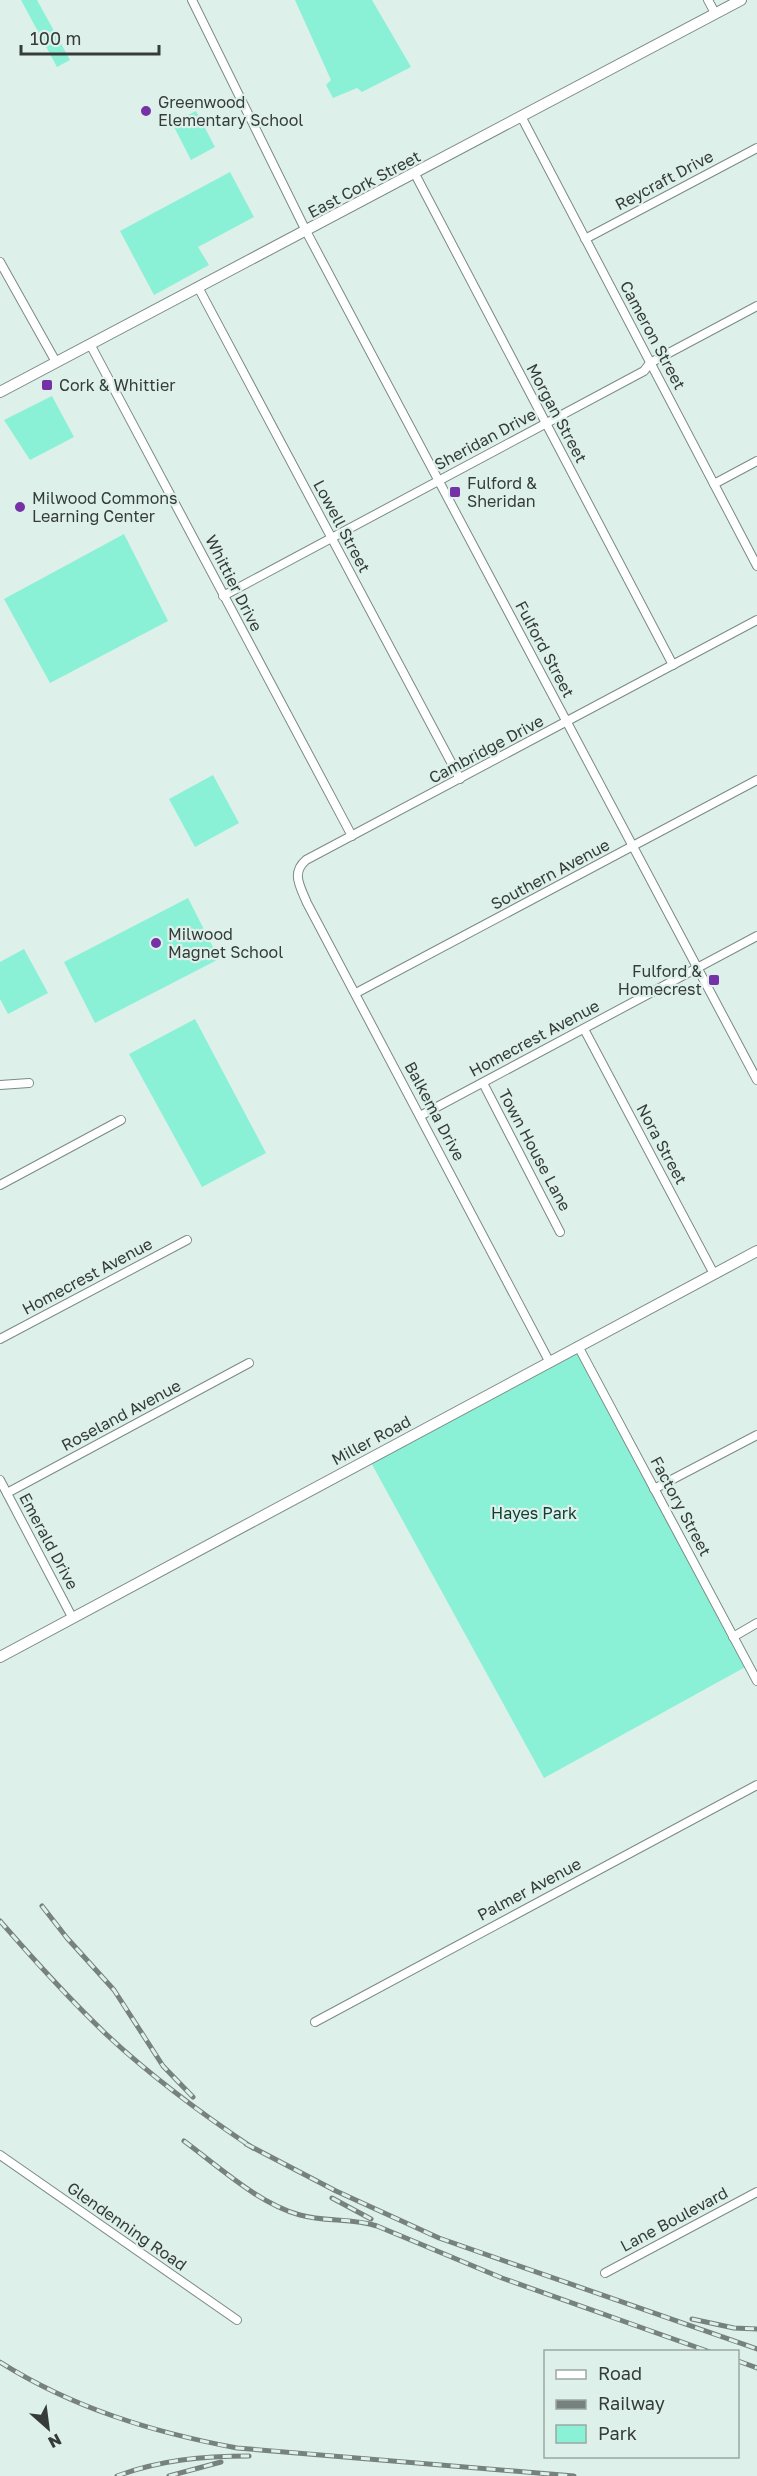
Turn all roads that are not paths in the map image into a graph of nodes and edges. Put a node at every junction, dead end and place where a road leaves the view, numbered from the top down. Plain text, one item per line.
1 (192, 0) edge
2 (708, 0) edge
3 (741, 0) edge
4 (715, 13) junction
5 (522, 118) junction
6 (757, 148) edge
7 (414, 174) junction
8 (306, 231) junction
9 (585, 239) junction
10 (0, 262) edge
11 (198, 287) junction
12 (757, 306) edge
13 (90, 344) junction
14 (56, 362) junction
15 (650, 363) junction
16 (0, 392) edge
17 (546, 424) junction
18 (757, 461) edge
19 (439, 481) junction
20 (714, 484) junction
21 (331, 538) junction
22 (757, 566) edge
23 (223, 596) junction
24 (757, 620) edge
25 (673, 665) junction
26 (567, 723) junction
27 (460, 779) junction
28 (757, 780) edge
29 (352, 836) junction
30 (633, 847) junction
31 (296, 873) joint
32 (757, 936) edge
33 (697, 968) junction
34 (356, 993) junction
35 (584, 1029) junction
36 (757, 1080) edge
37 (29, 1083) dead end
38 (483, 1083) junction
39 (0, 1085) edge
40 (420, 1116) junction
41 (121, 1120) dead end
42 (0, 1185) edge
43 (561, 1232) dead end
44 (187, 1240) dead end
45 (757, 1251) edge
46 (714, 1274) junction
47 (0, 1339) edge
48 (578, 1346) junction
49 (549, 1361) junction
50 (249, 1363) dead end
51 (757, 1435) edge
52 (0, 1480) edge
53 (654, 1489) junction
54 (7, 1493) junction
55 (72, 1617) junction
56 (757, 1623) edge
57 (733, 1636) junction
58 (0, 1657) edge
59 (757, 1681) edge
60 (757, 1785) edge
61 (315, 2022) dead end
62 (0, 2155) edge
63 (757, 2192) edge
64 (605, 2273) dead end
65 (237, 2320) dead end

1 - 8 street, Fulford Street
2 - 4 street
3 - 4 street, East Cork Street
4 - 5 street, East Cork Street
5 - 7 street, East Cork Street
5 - 9 street, Cameron Street
6 - 9 street, Reycraft Drive
7 - 8 street, East Cork Street
7 - 17 street, Morgan Street
8 - 11 street, East Cork Street
8 - 19 street, Fulford Street
9 - 15 street, Cameron Street
10 - 14 street
11 - 13 street, East Cork Street
11 - 21 street, Lowell Street
12 - 15 street, Sheridan Drive
13 - 14 street, East Cork Street
13 - 23 street, Whittier Drive
14 - 16 street, East Cork Street
15 - 17 street, Sheridan Drive
15 - 20 street, Cameron Street
17 - 19 street, Sheridan Drive
17 - 25 street, Morgan Street
18 - 20 street
19 - 21 street, Sheridan Drive
19 - 26 street, Fulford Street
20 - 22 street, Cameron Street
21 - 23 street, Sheridan Drive
21 - 27 street, Lowell Street
23 - 29 street, Whittier Drive
24 - 25 street, Cambridge Drive
25 - 26 street, Cambridge Drive
26 - 27 street, Cambridge Drive
26 - 30 street, Fulford Street
27 - 29 street, Cambridge Drive
28 - 30 street, Southern Avenue
29 - 31 street, Cambridge Drive
30 - 33 street, Fulford Street
30 - 34 street, Southern Avenue
31 - 34 street, Balkema Drive
32 - 33 street, Homecrest Avenue
33 - 35 street, Homecrest Avenue
33 - 36 street, Fulford Street
34 - 40 street, Balkema Drive
35 - 38 street, Homecrest Avenue
35 - 46 street, Nora Street
37 - 39 street
38 - 40 street, Homecrest Avenue
38 - 43 street, Town House Lane
40 - 49 street, Balkema Drive
41 - 42 street
44 - 47 street, Homecrest Avenue
45 - 46 street, Miller Road
46 - 48 street, Miller Road
48 - 49 street, Miller Road
48 - 53 street, Factory Street
49 - 55 street, Miller Road
50 - 54 street, Roseland Avenue
51 - 53 street
52 - 54 street, Emerald Drive
53 - 57 street, Factory Street
54 - 55 street, Emerald Drive
55 - 58 street, Miller Road
56 - 57 street
57 - 59 street, Factory Street
60 - 61 street, Palmer Avenue
62 - 65 street, Glendenning Road
63 - 64 street, Lane Boulevard

